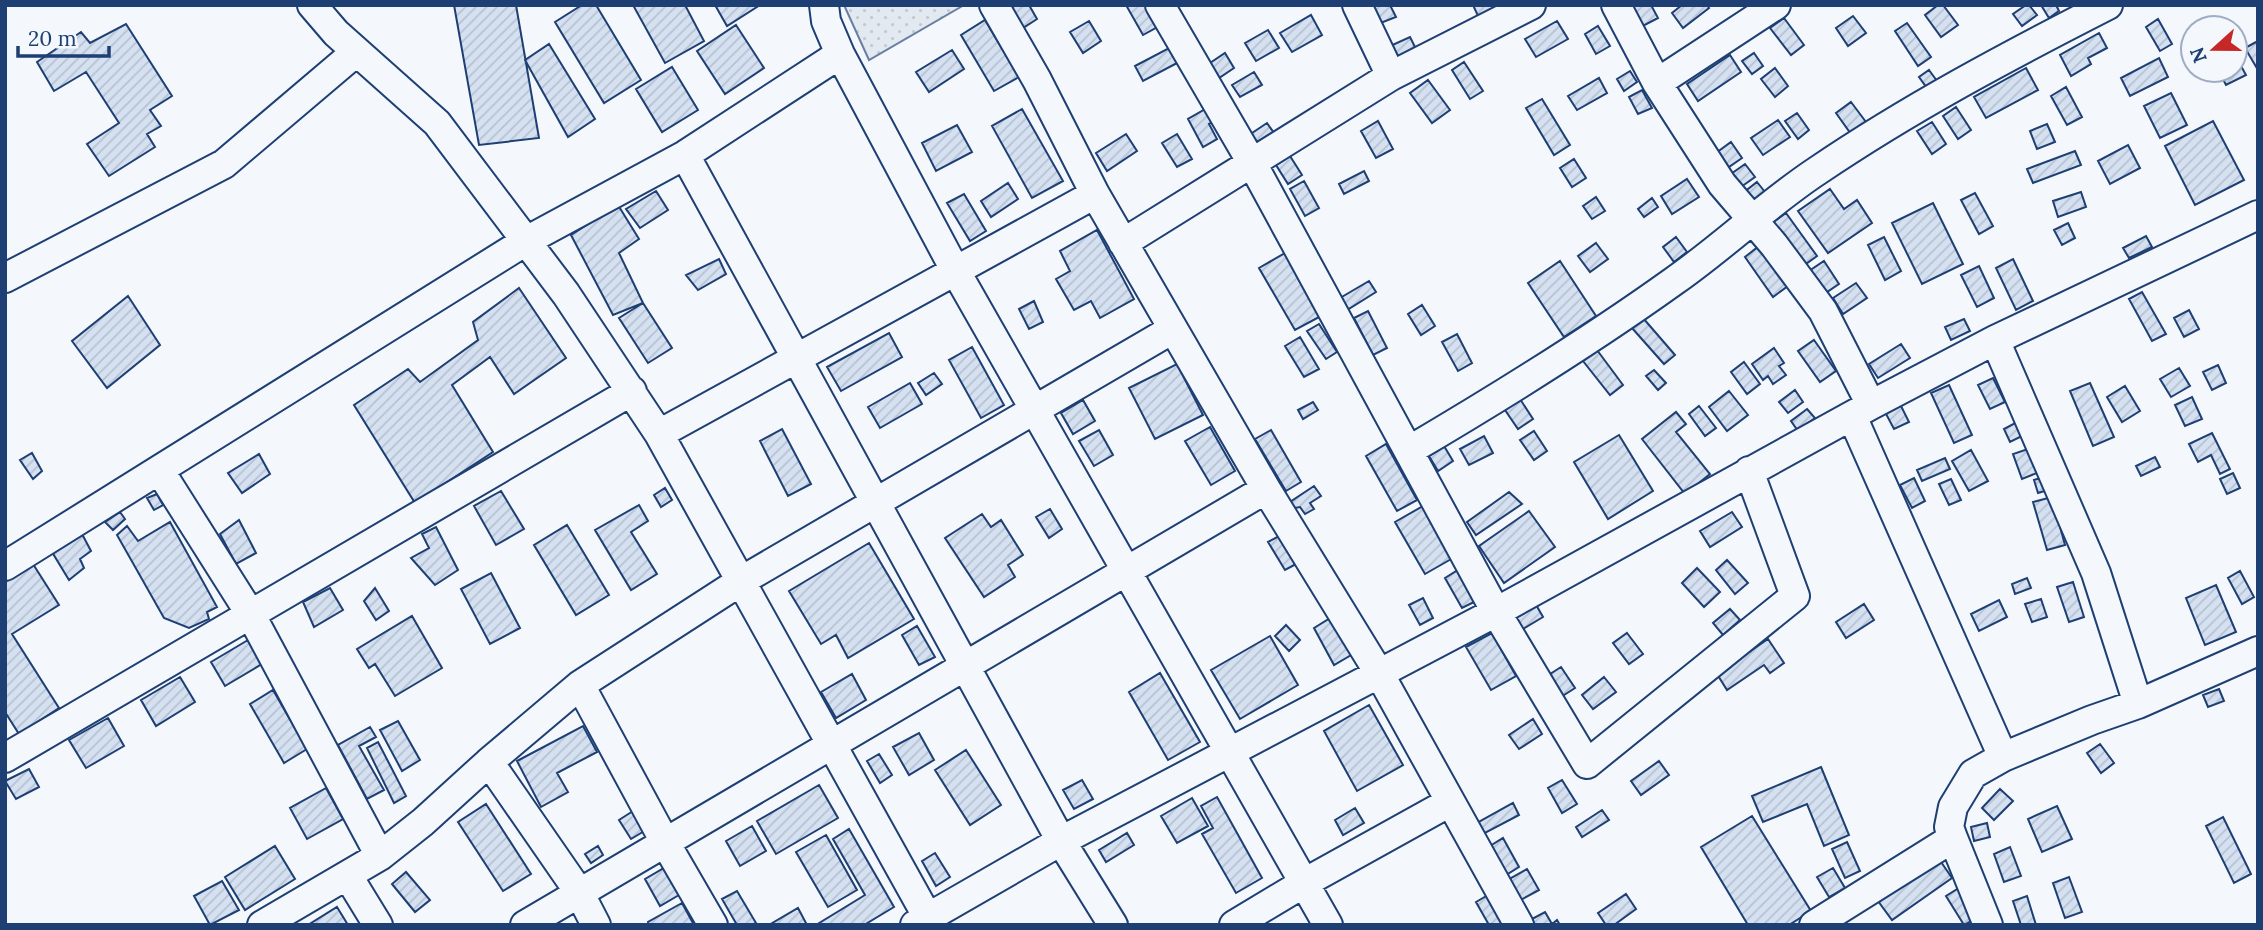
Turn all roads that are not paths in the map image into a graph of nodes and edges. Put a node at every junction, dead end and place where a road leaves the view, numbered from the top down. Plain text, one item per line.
1 (312, 5) edge
2 (824, 5) edge
3 (994, 5) edge
4 (1160, 5) edge
5 (1357, 5) edge
6 (1531, 5) edge
7 (1616, 5) edge
8 (1776, 5) edge
9 (2108, 5) edge
10 (356, 52) junction
11 (840, 54) junction
12 (1391, 76) junction
13 (1657, 83) junction
14 (685, 155) junction
15 (1252, 163) junction
16 (1095, 194) junction
17 (2258, 215) edge
18 (1751, 220) junction
19 (526, 241) junction
20 (1123, 243) junction
21 (955, 271) junction
22 (5, 278) edge
23 (1173, 329) junction
24 (1995, 340) junction
25 (797, 358) junction
26 (632, 391) junction
27 (1861, 410) junction
28 (1035, 411) junction
29 (659, 434) junction
30 (1410, 450) junction
31 (160, 471) junction
32 (1749, 471) junction
33 (1266, 489) junction
34 (876, 503) junction
35 (5, 566) edge
36 (1127, 572) junction
37 (741, 581) junction
38 (1496, 612) junction
39 (251, 615) junction
40 (2258, 651) edge
41 (966, 666) junction
42 (1379, 673) junction
43 (580, 685) junction
44 (2138, 704) junction
45 (833, 745) junction
46 (1229, 751) junction
47 (2003, 757) junction
48 (5, 758) edge
49 (489, 762) junction
50 (1450, 802) junction
51 (1953, 838) junction
52 (1061, 841) junction
53 (666, 844) junction
54 (380, 856) junction
55 (348, 876) junction
56 (1304, 883) junction
57 (579, 892) junction
58 (921, 921) edge
59 (262, 925) edge
60 (378, 925) edge
61 (525, 925) edge
62 (597, 925) edge
63 (713, 925) edge
64 (1113, 925) edge
65 (1234, 925) edge
66 (1328, 925) edge
67 (1519, 925) edge
68 (1814, 925) edge
69 (1988, 925) edge

1 - 10 street
2 - 11 street
3 - 16 street
4 - 15 street
5 - 12 street
6 - 12 street
7 - 13 street
8 - 13 street
9 - 18 street
10 - 19 street
10 - 22 street
11 - 14 street
11 - 21 street
12 - 15 street
13 - 18 street
14 - 19 street
14 - 25 street
15 - 20 street
15 - 30 street
16 - 20 street
16 - 21 street
17 - 24 street
18 - 27 street
18 - 30 street
19 - 26 street
19 - 31 street
20 - 23 street
21 - 25 street
21 - 28 street
23 - 28 street
23 - 33 street
24 - 27 street
24 - 44 street
25 - 29 street
25 - 34 street
26 - 29 street
26 - 39 street
27 - 32 street
27 - 47 street
28 - 34 street
28 - 36 street
29 - 37 street
30 - 38 street
31 - 35 street
31 - 39 street
32 - 38 street
32 - 38 street
33 - 36 street
33 - 42 street
34 - 37 street
34 - 41 street
36 - 41 street
36 - 46 street
37 - 43 street
37 - 45 street
38 - 42 street
39 - 48 street
39 - 54 street
40 - 44 street
41 - 45 street
41 - 52 street
42 - 46 street
42 - 50 street
43 - 49 street
43 - 53 street
44 - 47 street
45 - 53 street
45 - 58 street
46 - 52 street
46 - 56 street
47 - 51 street
49 - 54 street
49 - 57 street
50 - 56 street
50 - 67 street
51 - 68 street
51 - 69 street
52 - 58 street
52 - 64 street
53 - 57 street
53 - 63 street
54 - 55 street
55 - 59 street
55 - 60 street
56 - 65 street
56 - 66 street
57 - 61 street
57 - 62 street

